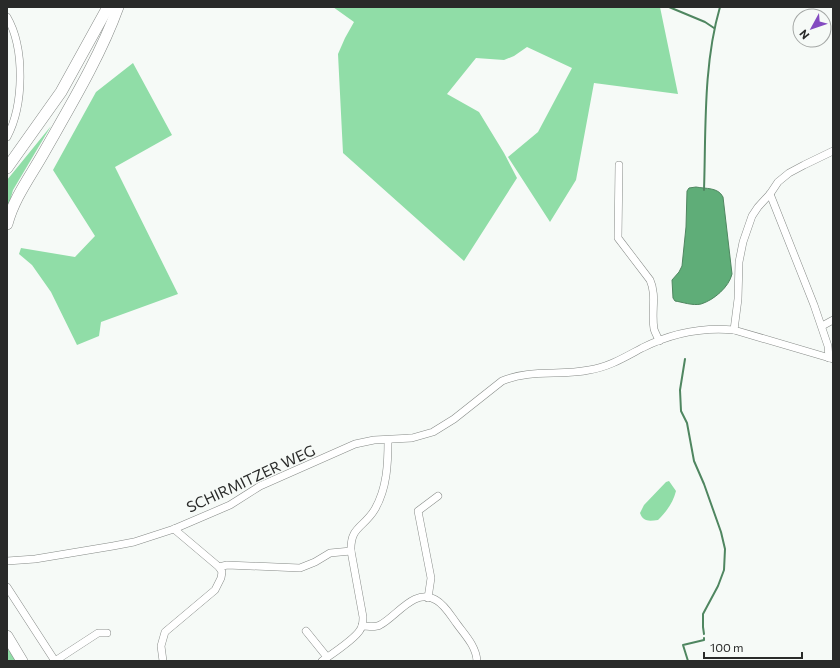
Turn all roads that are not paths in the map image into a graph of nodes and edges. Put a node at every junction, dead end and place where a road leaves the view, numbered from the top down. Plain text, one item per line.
1 (108, 7) edge
2 (118, 7) edge
3 (7, 17) edge
4 (7, 137) edge
5 (833, 151) edge
6 (619, 165) dead end
7 (7, 168) edge
8 (770, 194) junction
9 (7, 224) edge
10 (833, 320) edge
11 (822, 326) junction
12 (734, 330) junction
13 (660, 340) junction
14 (831, 358) edge
15 (388, 440) junction
16 (438, 496) dead end
17 (174, 529) junction
18 (351, 550) junction
19 (7, 561) edge
20 (219, 567) junction
21 (7, 587) edge
22 (428, 598) junction
23 (362, 626) junction
24 (306, 631) dead end
25 (107, 634) dead end
26 (7, 636) edge
27 (325, 659) edge
28 (22, 661) edge
29 (163, 661) edge
30 (477, 661) edge

1 - 7 main road
2 - 9 main road
3 - 4 street
5 - 8 street
6 - 13 street
8 - 11 street
8 - 12 street
10 - 11 street
11 - 14 street
12 - 13 street
12 - 14 street
13 - 15 street, SCHIRMITZER WEG
15 - 17 street, SCHIRMITZER WEG
15 - 18 street
16 - 22 street
17 - 19 street, SCHIRMITZER WEG
17 - 20 street
18 - 20 street
18 - 23 street
20 - 29 street
21 - 25 street
22 - 23 street
22 - 30 street
23 - 27 street
24 - 27 street
26 - 28 main road

